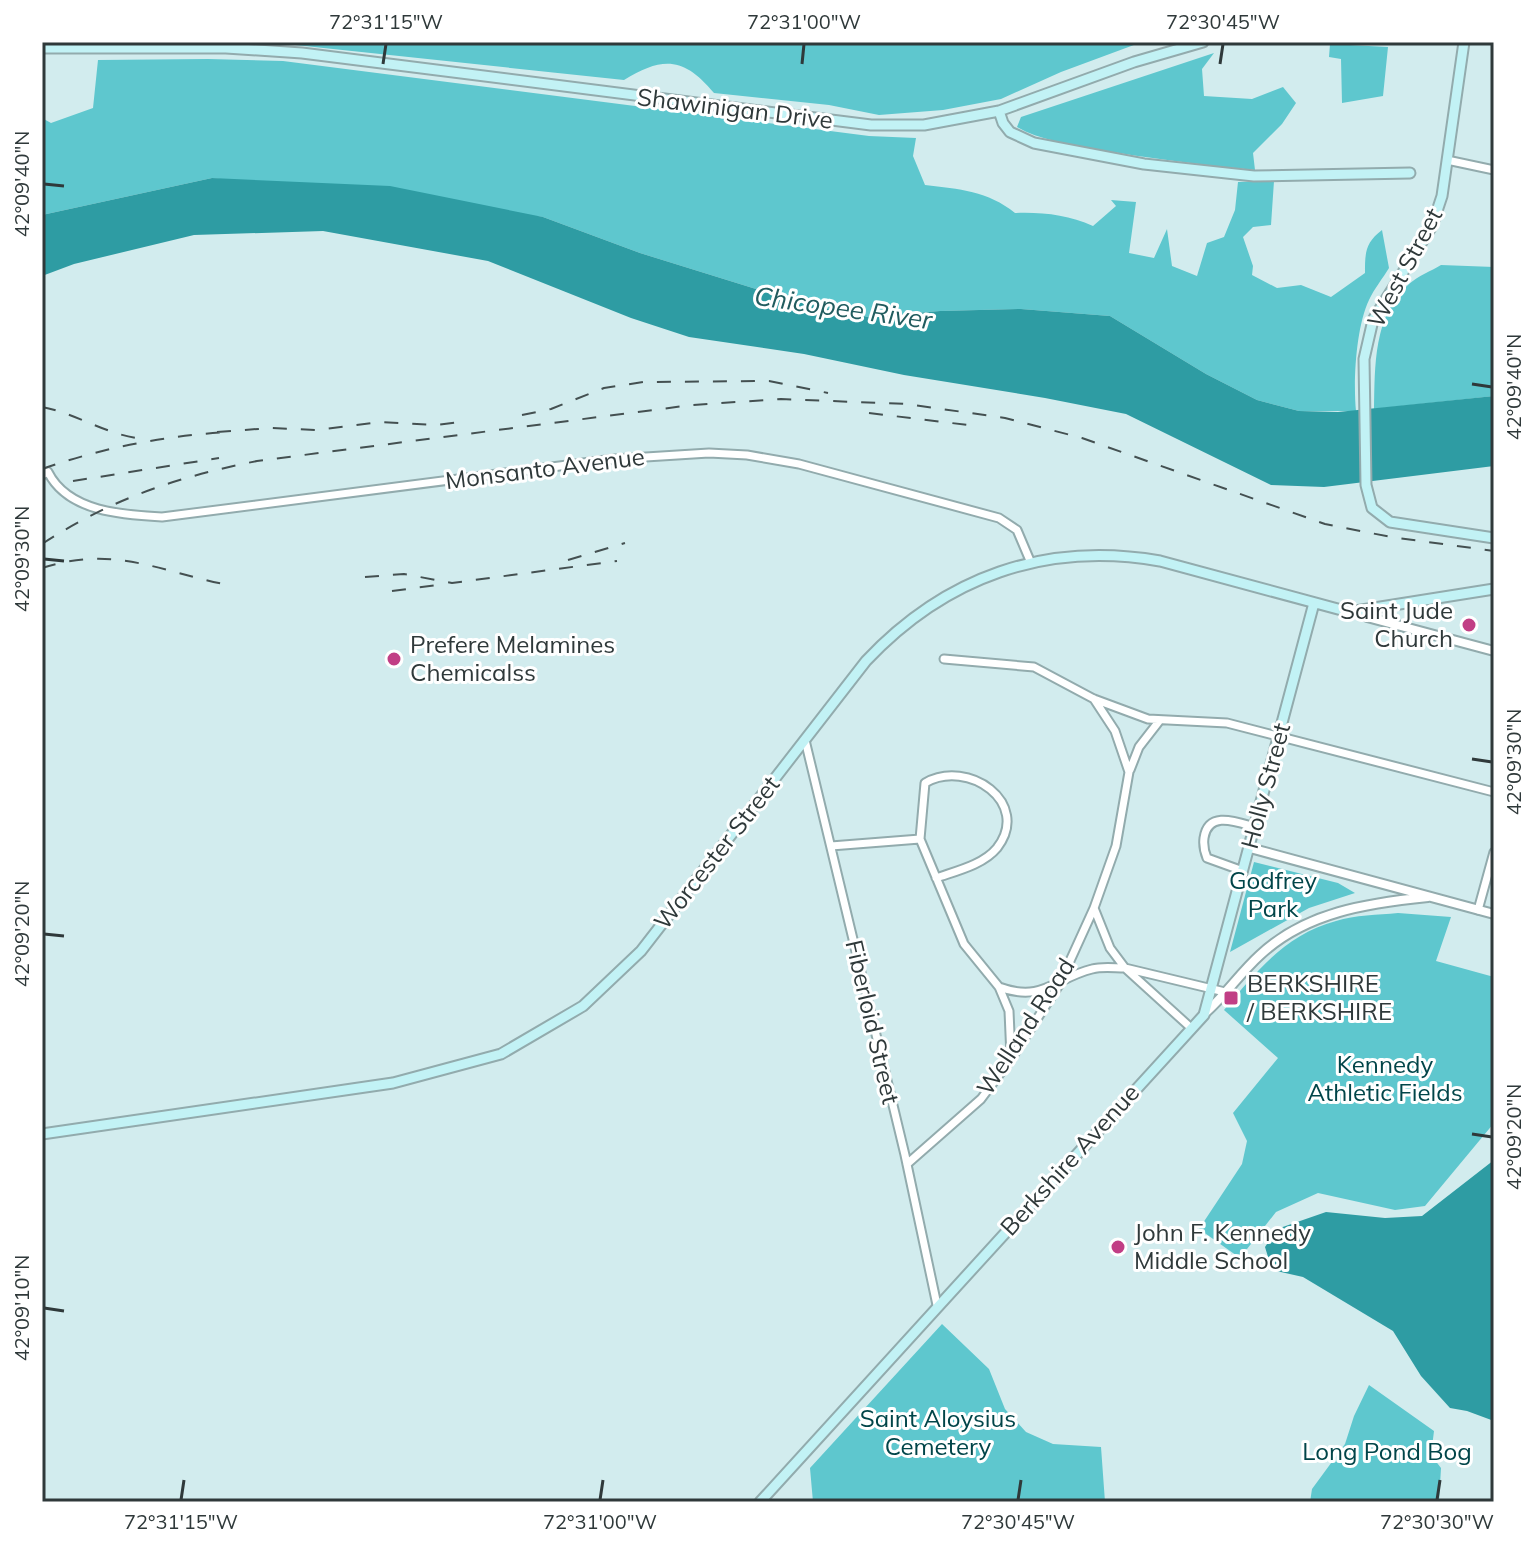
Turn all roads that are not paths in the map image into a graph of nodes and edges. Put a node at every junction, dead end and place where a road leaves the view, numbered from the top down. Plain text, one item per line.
1 (1203, 42) edge
2 (1464, 42) edge
3 (42, 48) edge
4 (999, 111) junction
5 (1447, 160) junction
6 (1494, 170) edge
7 (1410, 173) dead end
8 (42, 475) edge
9 (1494, 538) edge
10 (1031, 563) junction
11 (1494, 589) edge
12 (1314, 603) junction
13 (1367, 617) dead end
14 (1494, 651) edge
15 (944, 659) dead end
16 (1094, 699) junction
17 (1160, 720) junction
18 (1279, 736) junction
19 (805, 740) junction
20 (1129, 772) junction
21 (1494, 792) edge
22 (1255, 827) junction
23 (920, 839) junction
24 (831, 846) junction
25 (1250, 848) junction
26 (1494, 852) edge
27 (1243, 871) junction
28 (936, 878) junction
29 (1428, 897) junction
30 (1094, 908) junction
31 (1478, 910) junction
32 (1494, 914) edge
33 (1125, 968) junction
34 (1059, 985) junction
35 (999, 987) junction
36 (1210, 989) junction
37 (1225, 992) junction
38 (1204, 1015) junction
39 (1190, 1027) junction
40 (1011, 1059) junction
41 (42, 1134) edge
42 (907, 1164) junction
43 (937, 1305) junction
44 (760, 1502) edge

1 - 4 main road, Shawinigan Drive
2 - 5 main road, West Street
3 - 4 main road, Shawinigan Drive
4 - 7 main road
5 - 6 street
5 - 9 main road, West Street
8 - 10 street, Monsanto Avenue
10 - 12 main road, Worcester Street
10 - 19 main road, Worcester Street
11 - 12 main road, Worcester Street
12 - 18 main road, Holly Street
13 - 14 street
15 - 16 street
16 - 17 street
16 - 20 street, Welland Road
17 - 18 street
17 - 20 street, Welland Road
18 - 21 street
18 - 22 main road, Holly Street
19 - 24 street, Fiberloid Street
19 - 41 main road, Worcester Street
20 - 30 street, Welland Road
22 - 25 main road, Holly Street
22 - 27 street
23 - 24 street
23 - 28 street
23 - 28 street
24 - 42 street, Fiberloid Street
25 - 27 main road, Holly Street
25 - 29 street
26 - 31 street
27 - 36 main road, Holly Street
28 - 35 street
29 - 31 street
29 - 37 street, Berkshire Avenue
30 - 33 street
30 - 34 street, Welland Road
31 - 32 street
33 - 34 street
33 - 36 street
33 - 39 street
34 - 35 street
34 - 40 street, Welland Road
35 - 40 street
36 - 37 street
36 - 38 main road, Holly Street
37 - 38 street, Berkshire Avenue
38 - 39 main road, Berkshire Avenue
39 - 43 main road, Berkshire Avenue
40 - 42 street, Welland Road
42 - 43 street, Fiberloid Street
43 - 44 main road, Berkshire Avenue

